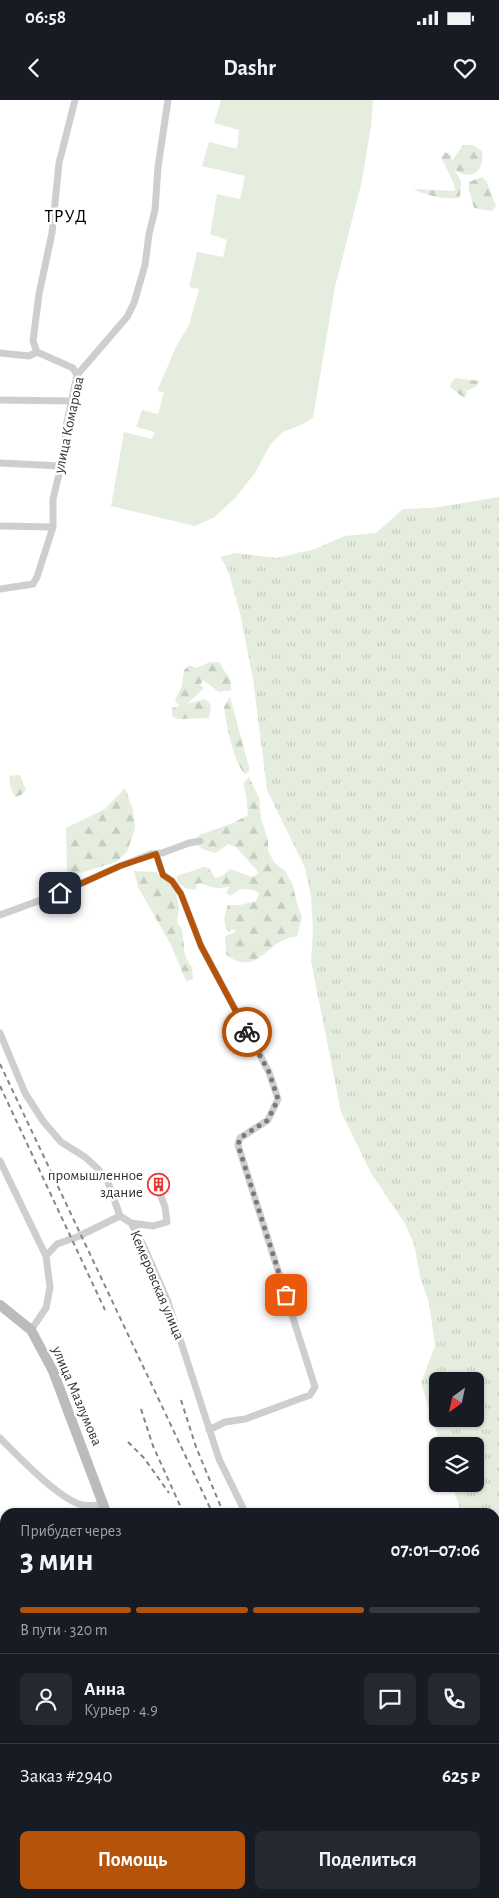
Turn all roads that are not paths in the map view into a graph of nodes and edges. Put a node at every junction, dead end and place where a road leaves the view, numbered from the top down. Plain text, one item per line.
1 (75, 100) edge
2 (168, 100) edge
3 (37, 352) junction
4 (0, 353) edge
5 (77, 375) junction
6 (0, 400) edge
7 (73, 402) junction
8 (0, 463) edge
9 (61, 466) junction
10 (0, 526) edge
11 (53, 526) junction
12 (0, 589) edge
13 (200, 841) dead end
14 (156, 854) junction
15 (0, 915) edge
16 (0, 1033) edge
17 (0, 1161) edge
18 (159, 1191) dead end
19 (120, 1216) junction
20 (131, 1223) junction
21 (46, 1256) junction
22 (0, 1305) edge
23 (30, 1330) junction
24 (209, 1430) junction
25 (0, 1438) edge
26 (104, 1508) edge
27 (243, 1508) edge

1 - 3 street
2 - 5 street, улица Комарова
3 - 4 street
3 - 5 street
5 - 7 street, улица Комарова
6 - 7 street
7 - 9 street, улица Комарова
8 - 9 street
9 - 11 street, улица Комарова
10 - 11 street
11 - 12 street, улица Комарова
13 - 14 street
14 - 15 street
14 - 24 street
16 - 19 street, Кемеровская улица
17 - 21 street
18 - 20 street
19 - 20 street, Кемеровская улица
19 - 21 street
20 - 24 street, Кемеровская улица
21 - 23 street
22 - 23 street, улица Мазлумова
23 - 26 street, улица Мазлумова
24 - 27 street, Кемеровская улица
25 - 26 street

